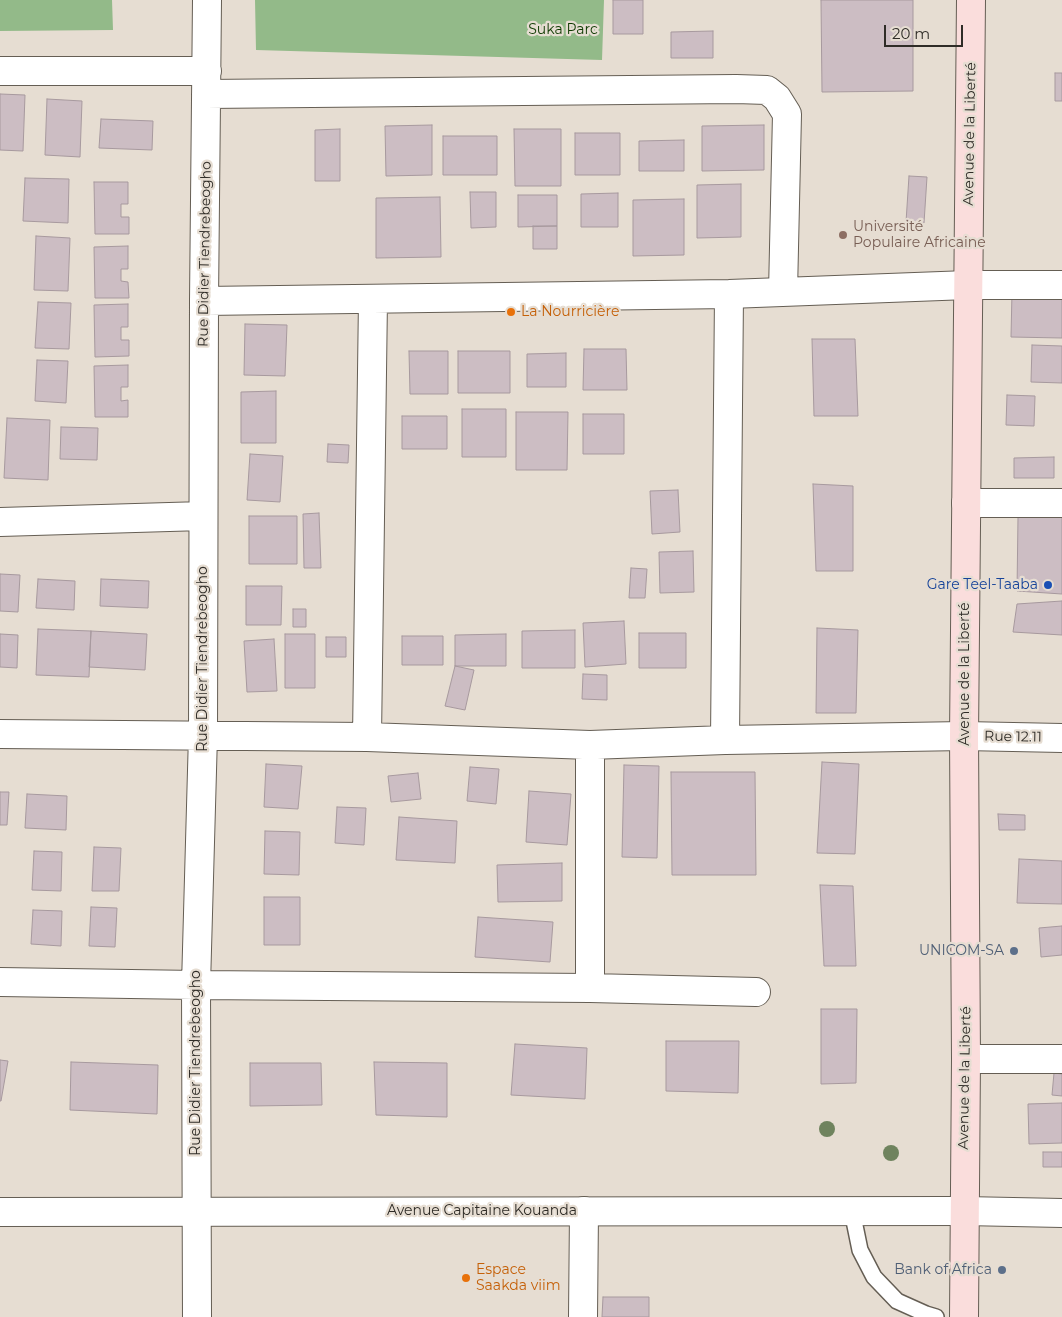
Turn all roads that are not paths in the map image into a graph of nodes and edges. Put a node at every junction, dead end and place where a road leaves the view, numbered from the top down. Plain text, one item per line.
1 (207, 0) edge
2 (971, 0) edge
3 (0, 71) edge
4 (206, 82) junction
5 (968, 285) junction
6 (1062, 285) edge
7 (783, 292) junction
8 (728, 294) junction
9 (372, 298) junction
10 (204, 301) junction
11 (966, 503) junction
12 (1062, 503) edge
13 (203, 516) junction
14 (0, 522) edge
15 (0, 734) edge
16 (203, 735) junction
17 (964, 736) junction
18 (366, 737) junction
19 (1062, 738) edge
20 (725, 740) junction
21 (590, 745) junction
22 (0, 982) edge
23 (196, 986) junction
24 (590, 988) junction
25 (756, 992) dead end
26 (966, 1059) junction
27 (1062, 1059) edge
28 (584, 1211) junction
29 (852, 1211) junction
30 (964, 1211) junction
31 (0, 1212) edge
32 (196, 1212) junction
33 (1062, 1213) edge
34 (197, 1317) edge
35 (583, 1317) edge
36 (936, 1317) edge
37 (964, 1317) edge

1 - 4 street, Rue Didier Tiendrebeogho
2 - 5 main road, Avenue de la Liberté
3 - 4 street
4 - 7 street
4 - 10 street, Rue Didier Tiendrebeogho
5 - 6 street
5 - 7 street
5 - 11 main road, Avenue de la Liberté
7 - 8 street
8 - 9 street
8 - 20 street
9 - 10 street
9 - 18 street
10 - 13 street, Rue Didier Tiendrebeogho
11 - 12 street
11 - 17 main road, Avenue de la Liberté
13 - 14 street
13 - 16 street, Rue Didier Tiendrebeogho
15 - 16 street, Rue 12.11
16 - 18 street, Rue 12.11
16 - 23 street, Rue Didier Tiendrebeogho
17 - 19 street, Rue 12.11
17 - 20 street, Rue 12.11
17 - 26 main road, Avenue de la Liberté
18 - 21 street, Rue 12.11
20 - 21 street, Rue 12.11
21 - 24 street
22 - 23 street
23 - 24 street
23 - 32 street, Rue Didier Tiendrebeogho
24 - 25 street
26 - 27 street
26 - 30 main road, Avenue de la Liberté
28 - 29 street, Avenue Capitaine Kouanda
28 - 32 street, Avenue Capitaine Kouanda
28 - 35 street
29 - 30 street, Avenue Capitaine Kouanda
29 - 36 lane
30 - 33 street, Avenue Capitaine Kouanda
30 - 37 main road, Avenue de la Liberté
31 - 32 street, Avenue Capitaine Kouanda
32 - 34 street, Rue Didier Tiendrebeogho

